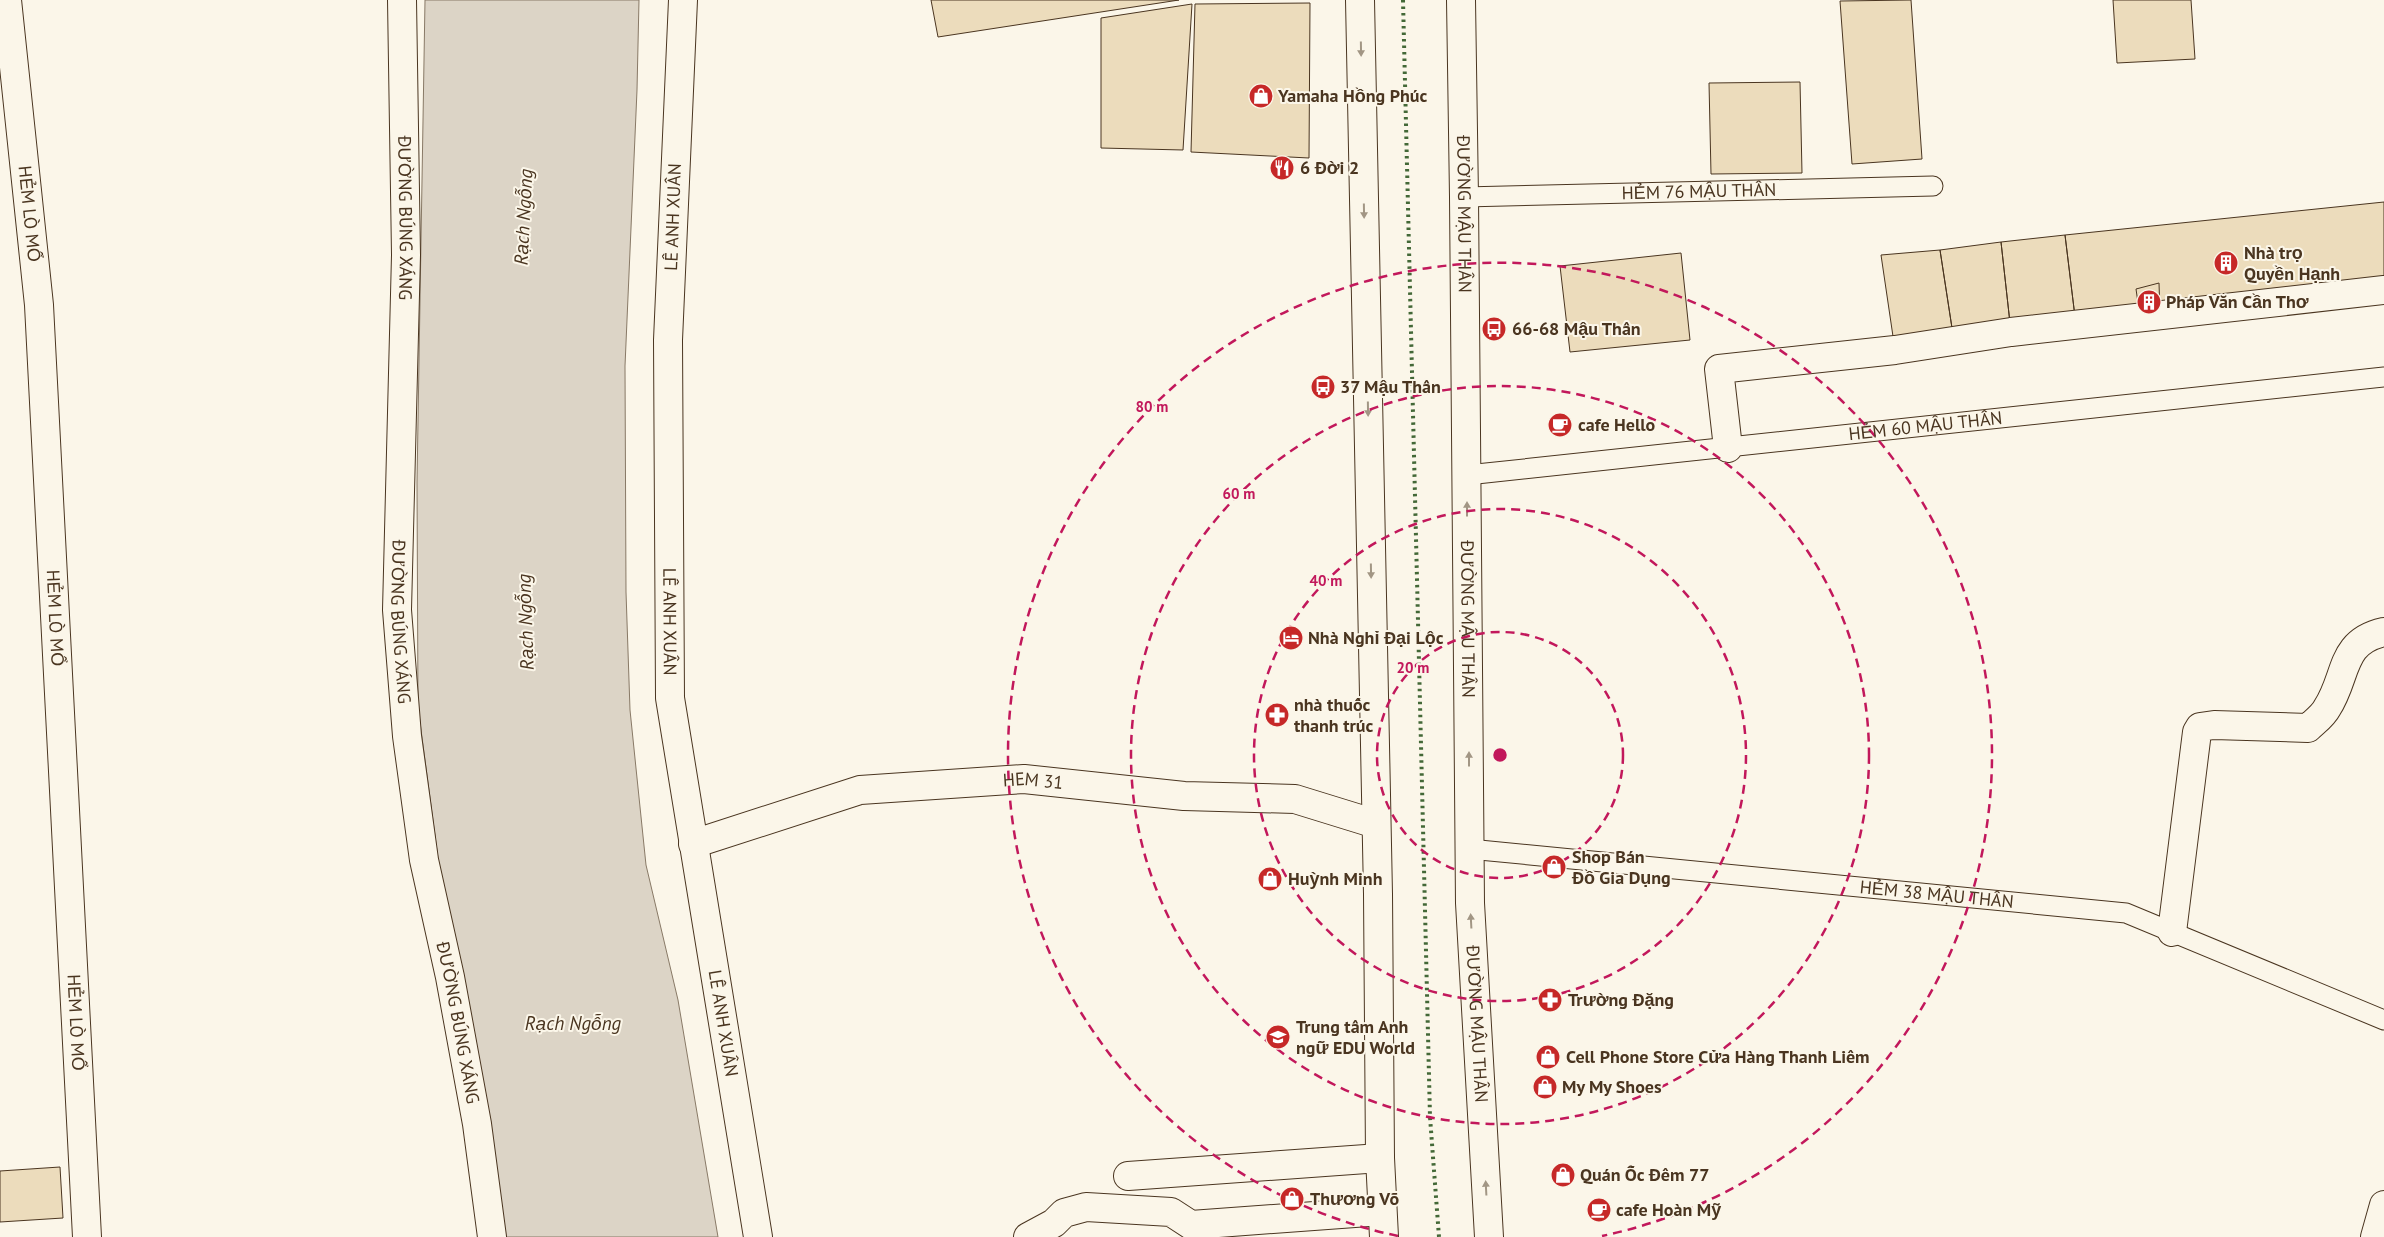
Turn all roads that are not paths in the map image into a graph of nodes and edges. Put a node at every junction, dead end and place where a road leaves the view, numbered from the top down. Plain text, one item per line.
1 (8, 0) edge
2 (402, 0) edge
3 (683, 0) edge
4 (1360, 0) edge
5 (1461, 0) edge
6 (1933, 186) dead end
7 (1464, 197) junction
8 (2384, 290) edge
9 (2384, 376) edge
10 (1728, 448) junction
11 (1467, 475) junction
12 (2384, 632) edge
13 (1376, 824) junction
14 (693, 844) junction
15 (1469, 850) junction
16 (2172, 932) junction
17 (2384, 1020) edge
18 (1380, 1158) junction
19 (1128, 1176) dead end
20 (2384, 1205) edge
21 (1383, 1224) edge
22 (87, 1237) edge
23 (492, 1237) edge
24 (758, 1237) edge
25 (1028, 1237) edge
26 (1489, 1237) edge
27 (2374, 1237) edge

1 - 22 street, HẺM LÒ MỔ
2 - 23 street, ĐƯỜNG BÚNG XÁNG
3 - 14 street, LÊ ANH XUÂN
4 -> 13 street
5 - 7 street, ĐƯỜNG MẬU THÂN
6 - 7 lane, HẺM 76 MẬU THÂN
7 - 11 street, ĐƯỜNG MẬU THÂN
8 - 10 street
9 - 10 lane, HẺM 60 MẬU THÂN
10 - 11 lane, HẺM 60 MẬU THÂN
15 -> 11 street, ĐƯỜNG MẬU THÂN
12 - 16 street
13 - 14 street, HEM 31
13 - 18 street
14 - 24 street, LÊ ANH XUÂN
15 - 16 lane, HẺM 38 MẬU THÂN
26 -> 15 street, ĐƯỜNG MẬU THÂN
16 - 17 lane, HẺM 38 MẬU THÂN
18 - 19 street
18 - 21 street
20 - 27 street
21 - 25 street

